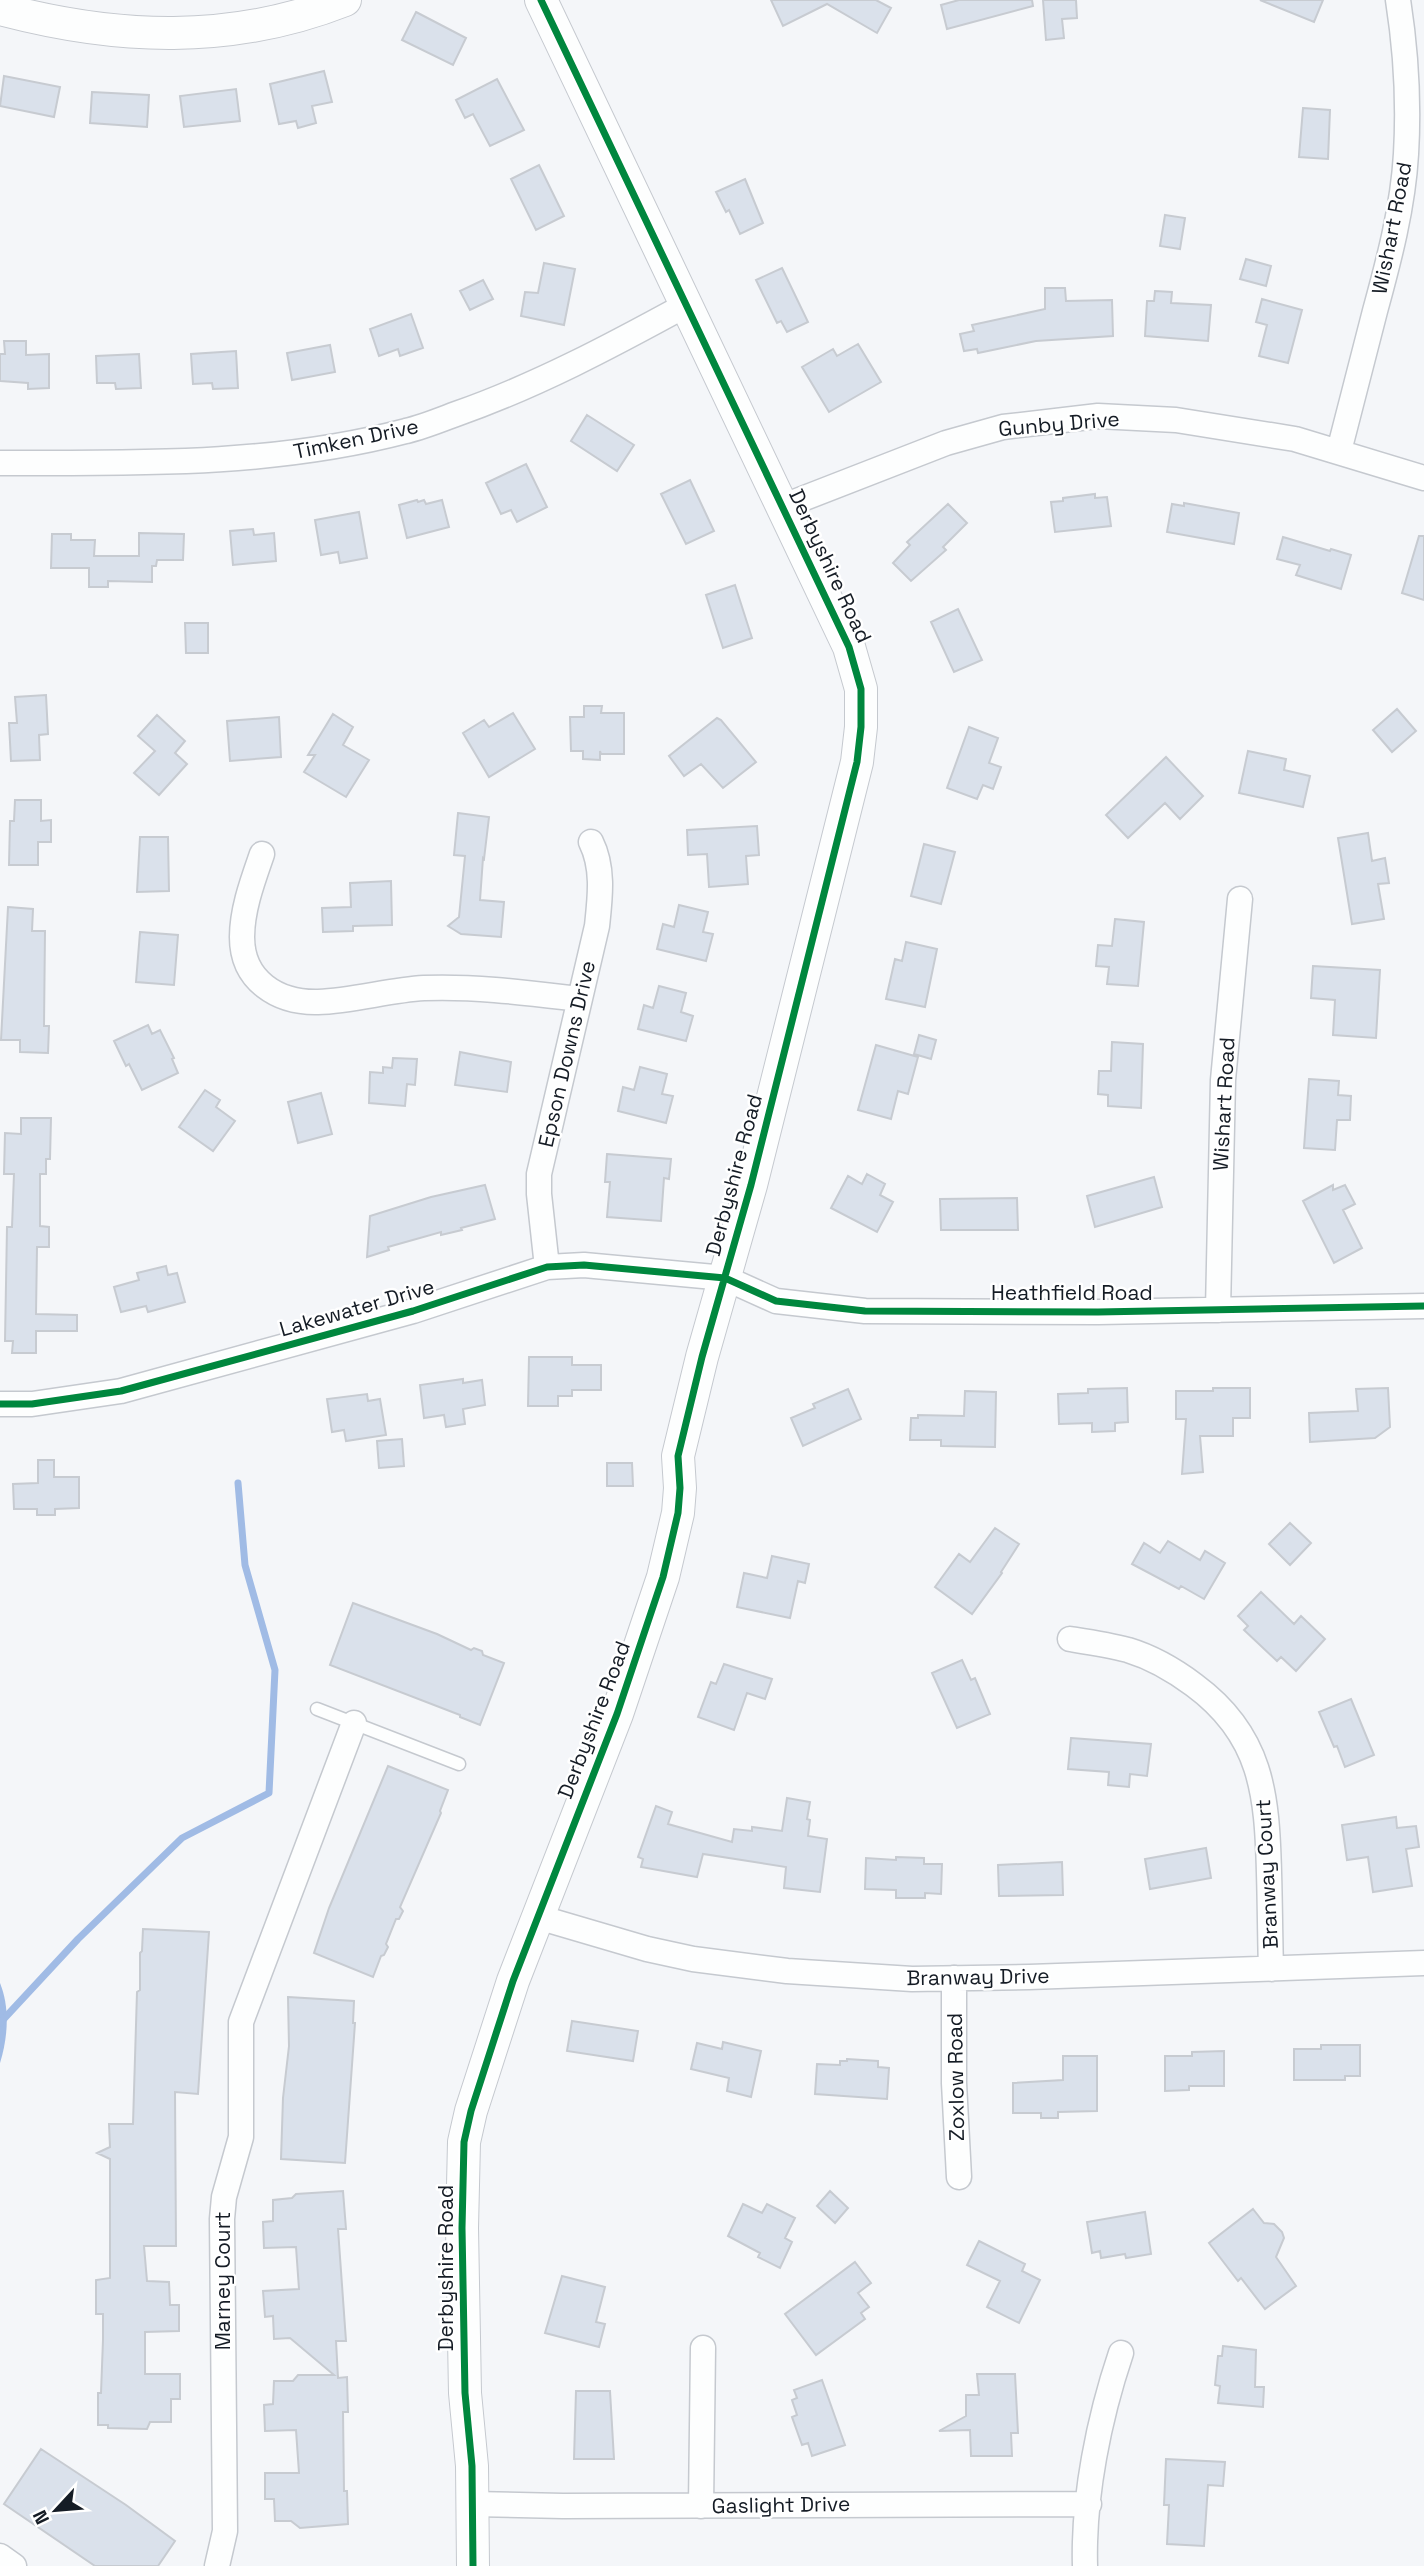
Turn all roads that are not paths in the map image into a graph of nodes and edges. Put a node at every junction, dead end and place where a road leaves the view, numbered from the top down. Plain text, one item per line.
1 (345, 0) edge
2 (541, 0) edge
3 (1398, 0) edge
4 (0, 9) edge
5 (686, 305) junction
6 (1339, 451) junction
7 (0, 463) edge
8 (1424, 478) edge
9 (784, 506) junction
10 (591, 842) dead end
11 (262, 854) dead end
12 (1240, 899) dead end
13 (579, 999) junction
14 (547, 1267) junction
15 (725, 1278) junction
16 (1424, 1306) edge
17 (1218, 1310) junction
18 (0, 1404) edge
19 (1070, 1639) dead end
20 (317, 1709) dead end
21 (354, 1723) junction
22 (459, 1764) dead end
23 (538, 1917) junction
24 (1424, 1963) edge
25 (1271, 1969) junction
26 (954, 1978) junction
27 (959, 2176) dead end
28 (703, 2348) dead end
29 (1121, 2353) dead end
30 (473, 2504) junction
31 (1089, 2504) junction
32 (701, 2506) junction
33 (0, 2556) edge
34 (15, 2566) edge
35 (217, 2566) edge
36 (473, 2566) edge
37 (1085, 2566) edge

1 - 4 street
2 - 5 street, Derbyshire Road
3 - 6 street, Wishart Road
5 - 7 street, Timken Drive
5 - 9 street, Derbyshire Road
6 - 8 street, Gunby Drive
6 - 9 street, Gunby Drive
9 - 15 street, Derbyshire Road
10 - 13 street, Epson Downs Drive
11 - 13 street
12 - 17 street, Wishart Road
13 - 14 street, Epson Downs Drive
14 - 15 street, Lakewater Drive
14 - 18 street, Lakewater Drive
15 - 17 street, Heathfield Road
15 - 23 street, Derbyshire Road
16 - 17 street, Heathfield Road
19 - 25 street, Branway Court
20 - 21 lane
21 - 22 lane
21 - 35 street, Marney Court
23 - 26 street, Branway Drive
23 - 30 street, Derbyshire Road
24 - 25 street, Branway Drive
25 - 26 street, Branway Drive
26 - 27 street, Zoxlow Road
28 - 32 street
29 - 31 street
30 - 32 street, Gaslight Drive
30 - 36 street, Derbyshire Road
31 - 32 street, Gaslight Drive
31 - 37 street
33 - 34 street

